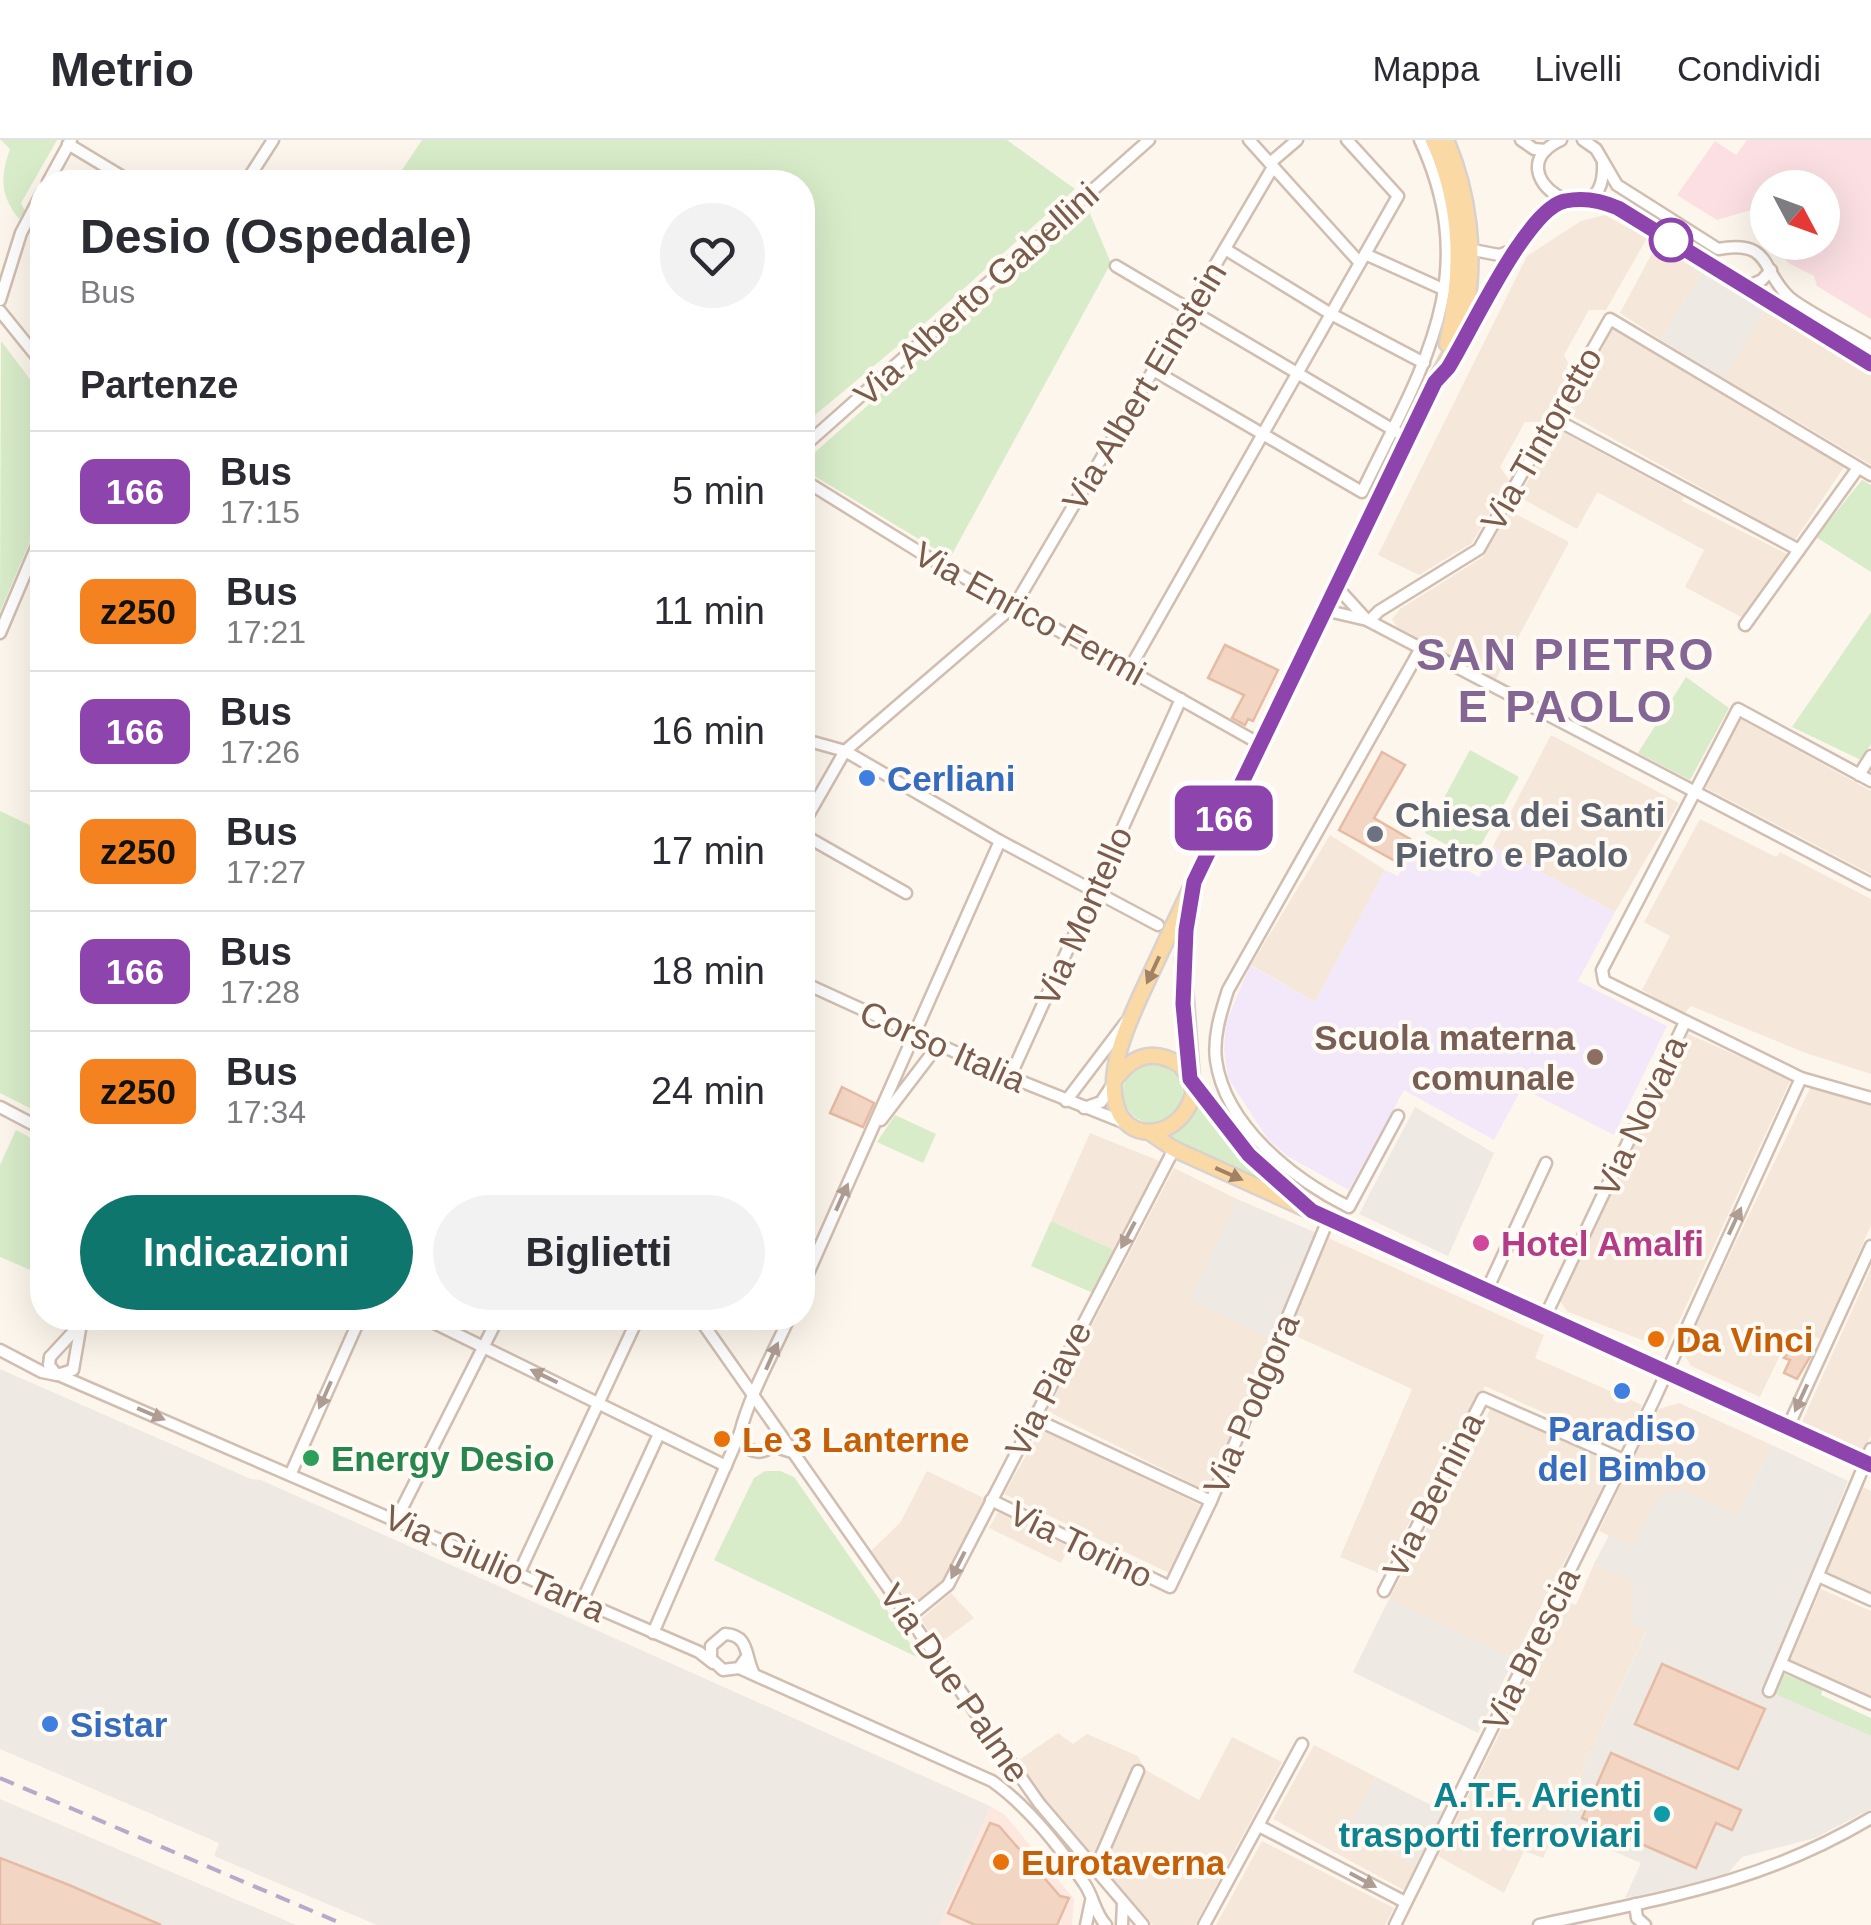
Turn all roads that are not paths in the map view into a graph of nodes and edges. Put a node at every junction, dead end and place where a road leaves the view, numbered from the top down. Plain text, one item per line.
1 (274, 140) edge
2 (1149, 140) edge
3 (1249, 140) edge
4 (1296, 140) edge
5 (1347, 140) edge
6 (1420, 140) edge
7 (1433, 140) edge
8 (1444, 140) edge
9 (1521, 140) edge
10 (1561, 140) edge
11 (1583, 140) edge
12 (70, 142) edge
13 (1597, 144) edge
14 (1546, 150) junction
15 (1441, 158) junction
16 (1603, 163) junction
17 (1271, 165) junction
18 (55, 170) edge
19 (113, 170) edge
20 (254, 170) edge
21 (1586, 198) junction
22 (1562, 200) junction
23 (30, 216) edge
24 (1458, 233) junction
25 (1224, 249) junction
26 (1514, 249) junction
27 (1471, 252) junction
28 (1362, 259) junction
29 (1116, 266) dead end
30 (1771, 270) junction
31 (1746, 287) junction
32 (1445, 290) junction
33 (0, 300) edge
34 (1189, 309) junction
35 (0, 311) edge
36 (1331, 314) junction
37 (1871, 346) edge
38 (30, 349) edge
39 (1424, 363) junction
40 (1871, 364) edge
41 (1153, 370) junction
42 (1298, 374) junction
43 (1435, 382) junction
44 (1553, 418) junction
45 (1392, 428) junction
46 (815, 436) edge
47 (1265, 436) junction
48 (1407, 438) junction
49 (1858, 468) junction
50 (1871, 475) edge
51 (815, 487) edge
52 (1799, 550) junction
53 (30, 561) edge
54 (1336, 586) junction
55 (1015, 604) junction
56 (1324, 610) junction
57 (4, 619) edge
58 (1368, 620) junction
59 (1746, 625) dead end
60 (0, 633) edge
61 (1422, 648) junction
62 (1130, 668) junction
63 (1181, 700) junction
64 (815, 743) edge
65 (1260, 744) junction
66 (845, 751) junction
67 (1871, 756) edge
68 (1859, 774) junction
69 (1871, 781) edge
70 (1696, 794) junction
71 (815, 806) edge
72 (815, 838) edge
73 (1000, 841) junction
74 (1194, 882) junction
75 (1871, 884) edge
76 (1094, 892) junction
77 (906, 893) dead end
78 (1158, 924) dead end
79 (815, 988) edge
80 (1133, 1013) junction
81 (1684, 1022) junction
82 (917, 1034) junction
83 (939, 1044) junction
84 (1010, 1077) junction
85 (1116, 1078) junction
86 (1801, 1078) junction
87 (1190, 1079) junction
88 (1871, 1098) edge
89 (1066, 1101) junction
90 (0, 1106) edge
91 (1084, 1109) junction
92 (1398, 1116) dead end
93 (30, 1122) edge
94 (1133, 1126) junction
95 (1148, 1132) junction
96 (866, 1142) junction
97 (1174, 1149) junction
98 (1546, 1162) dead end
99 (1312, 1211) junction
100 (1328, 1220) junction
101 (1871, 1246) edge
102 (815, 1257) edge
103 (1486, 1292) junction
104 (1544, 1319) junction
105 (74, 1330) edge
106 (78, 1330) edge
107 (355, 1330) edge
108 (449, 1330) edge
109 (492, 1330) edge
110 (633, 1330) edge
111 (708, 1330) edge
112 (783, 1330) edge
113 (484, 1347) junction
114 (0, 1350) edge
115 (60, 1350) junction
116 (73, 1354) junction
117 (50, 1357) junction
118 (20, 1359) junction
119 (1666, 1374) junction
120 (59, 1375) junction
121 (752, 1392) junction
122 (600, 1402) junction
123 (748, 1418) junction
124 (1033, 1418) junction
125 (775, 1423) junction
126 (1788, 1427) junction
127 (740, 1433) junction
128 (659, 1434) junction
129 (773, 1446) junction
130 (752, 1451) junction
131 (797, 1456) junction
132 (1869, 1459) edge
133 (1624, 1460) junction
134 (728, 1462) junction
135 (291, 1473) junction
136 (991, 1500) junction
137 (1212, 1501) junction
138 (396, 1520) junction
139 (519, 1573) junction
140 (1818, 1576) junction
141 (1170, 1587) joint
142 (1384, 1591) dead end
143 (1871, 1600) edge
144 (582, 1601) junction
145 (909, 1617) junction
146 (653, 1633) junction
147 (707, 1655) junction
148 (743, 1662) junction
149 (1782, 1664) junction
150 (1770, 1691) dead end
151 (1871, 1704) edge
152 (1302, 1744) dead end
153 (1138, 1771) dead end
154 (1871, 1818) edge
155 (1259, 1826) junction
156 (1095, 1870) junction
157 (1092, 1900) junction
158 (1123, 1902) junction
159 (1405, 1902) junction
160 (1635, 1904) junction
161 (1086, 1925) edge
162 (1106, 1925) edge
163 (1122, 1925) edge
164 (1143, 1925) edge
165 (1204, 1925) edge
166 (1395, 1925) edge
167 (1539, 1925) edge
168 (1645, 1925) edge

1 - 20 street
2 - 46 street, Via Alberto Gabellini
3 - 17 street
4 - 17 street, Via Albert Einstein
5 - 28 street
6 - 32 street
7 - 15 main road
8 - 15 street
8 - 27 main road
9 - 14 street
10 - 14 street
11 - 13 street
12 - 18 street
12 - 19 street
13 - 16 street
14 - 22 street
15 - 24 main road
16 - 21 street
16 - 30 street
17 - 25 street, Via Albert Einstein
17 - 28 street
21 - 22 street
21 - 31 street
22 - 26 street
23 - 33 street
24 - 27 street
24 - 43 main road
25 - 34 street, Via Albert Einstein
25 - 36 street
26 - 27 street
26 - 43 street
27 - 43 main road
28 - 32 street
28 - 36 street
29 - 34 street
30 - 31 street
30 - 37 street
31 - 40 street
32 - 39 street
34 - 41 street, Via Albert Einstein
34 - 42 street
35 - 38 street
36 - 39 street
36 - 42 street
39 - 45 street
41 - 47 street
41 - 55 street, Via Albert Einstein
42 - 45 street
42 - 47 street
43 - 48 main road
44 - 49 street, Via Tintoretto
44 - 52 street
44 - 58 street, Via Tintoretto
45 - 47 street
45 - 48 street
47 - 62 street
48 - 54 main road
49 - 50 street
49 - 52 street
51 - 55 street, Via Enrico Fermi
52 - 59 street
53 - 57 street
54 - 56 main road
54 - 58 street
55 - 62 street, Via Enrico Fermi
55 - 66 street, Via Albert Einstein
56 - 58 street
56 - 65 main road
57 - 60 street
58 - 61 street
61 - 70 street
61 - 92 street
62 - 63 street, Via Enrico Fermi
63 - 65 street, Via Enrico Fermi
63 - 76 street, Via Montello
64 - 66 street
65 - 74 main road
66 - 71 street, Via Albert Einstein
66 - 73 street
67 - 68 street
68 - 69 street
68 - 70 street
70 - 75 street
70 - 81 street
72 - 77 street
73 - 76 street
73 - 82 street
74 -> 80 main road
74 - 87 main road
76 - 78 street
76 - 84 street, Via Montello
79 - 82 street, Corso Italia
80 - 85 main road
80 - 89 street
81 - 86 street
81 - 104 street, Via Novara
82 - 83 street, Corso Italia
82 - 96 street
83 - 84 street, Corso Italia
83 - 96 street
84 - 89 street, Corso Italia
85 - 87 main road
85 - 91 street
85 - 94 main road
86 - 88 street
119 -> 86 street, Via Brescia
87 - 95 main road
87 - 99 main road
89 - 91 street, Corso Italia
90 - 93 street
91 - 94 street, Corso Italia
94 - 95 main road
95 - 97 main road
102 -> 96 street
97 -> 99 main road
97 -> 124 street, Via Piave
98 - 103 street
99 - 100 main road
100 - 103 main road
100 - 137 street, Via Podgora
101 -> 126 street
103 - 104 main road
104 - 119 main road
105 - 115 street
106 - 116 street
107 -> 135 street
108 - 113 street
109 - 113 street
110 - 122 street
111 - 121 street, Via Due Palme
121 -> 112 street
122 -> 113 street
113 - 138 street
114 - 118 street, Via Giulio Tarra
115 - 116 street
115 - 117 street
116 - 120 street
117 - 118 street
117 - 120 street
118 - 120 street, Via Giulio Tarra
119 - 126 main road
119 - 133 street, Via Brescia
120 -> 135 street, Via Giulio Tarra
121 - 123 street
121 - 125 street, Via Due Palme
122 - 128 street
122 - 139 street
123 - 125 street
123 - 127 street
124 - 136 street, Via Piave
124 - 137 street
125 - 129 street
125 - 131 street, Via Due Palme
126 - 132 main road
127 - 130 street
127 - 134 street
128 - 134 street
128 - 144 street
129 - 130 street
129 - 131 street
130 - 134 street
131 - 145 street, Via Due Palme
132 - 140 street
133 - 142 street, Via Bernina
133 - 159 street, Via Brescia
134 - 146 street
135 - 138 street, Via Giulio Tarra
136 - 141 street, Via Torino
136 -> 145 street, Via Piave
137 - 141 street, Via Podgora
138 - 139 street, Via Giulio Tarra
139 - 144 street, Via Giulio Tarra
140 - 143 street
140 - 149 street
144 - 146 street, Via Giulio Tarra
145 - 156 street, Via Due Palme
146 - 147 street, Via Giulio Tarra
147 - 148 street
147 - 148 street
148 - 157 street
149 - 150 street
149 - 151 street
152 - 155 street
153 - 156 street
154 - 160 street
155 -> 159 street
155 - 165 street
156 - 158 street, Via Due Palme
157 - 161 street
157 - 162 street
158 - 163 street
158 - 164 street, Via Due Palme
159 - 166 street, Via Brescia
160 - 167 street
160 - 168 street

